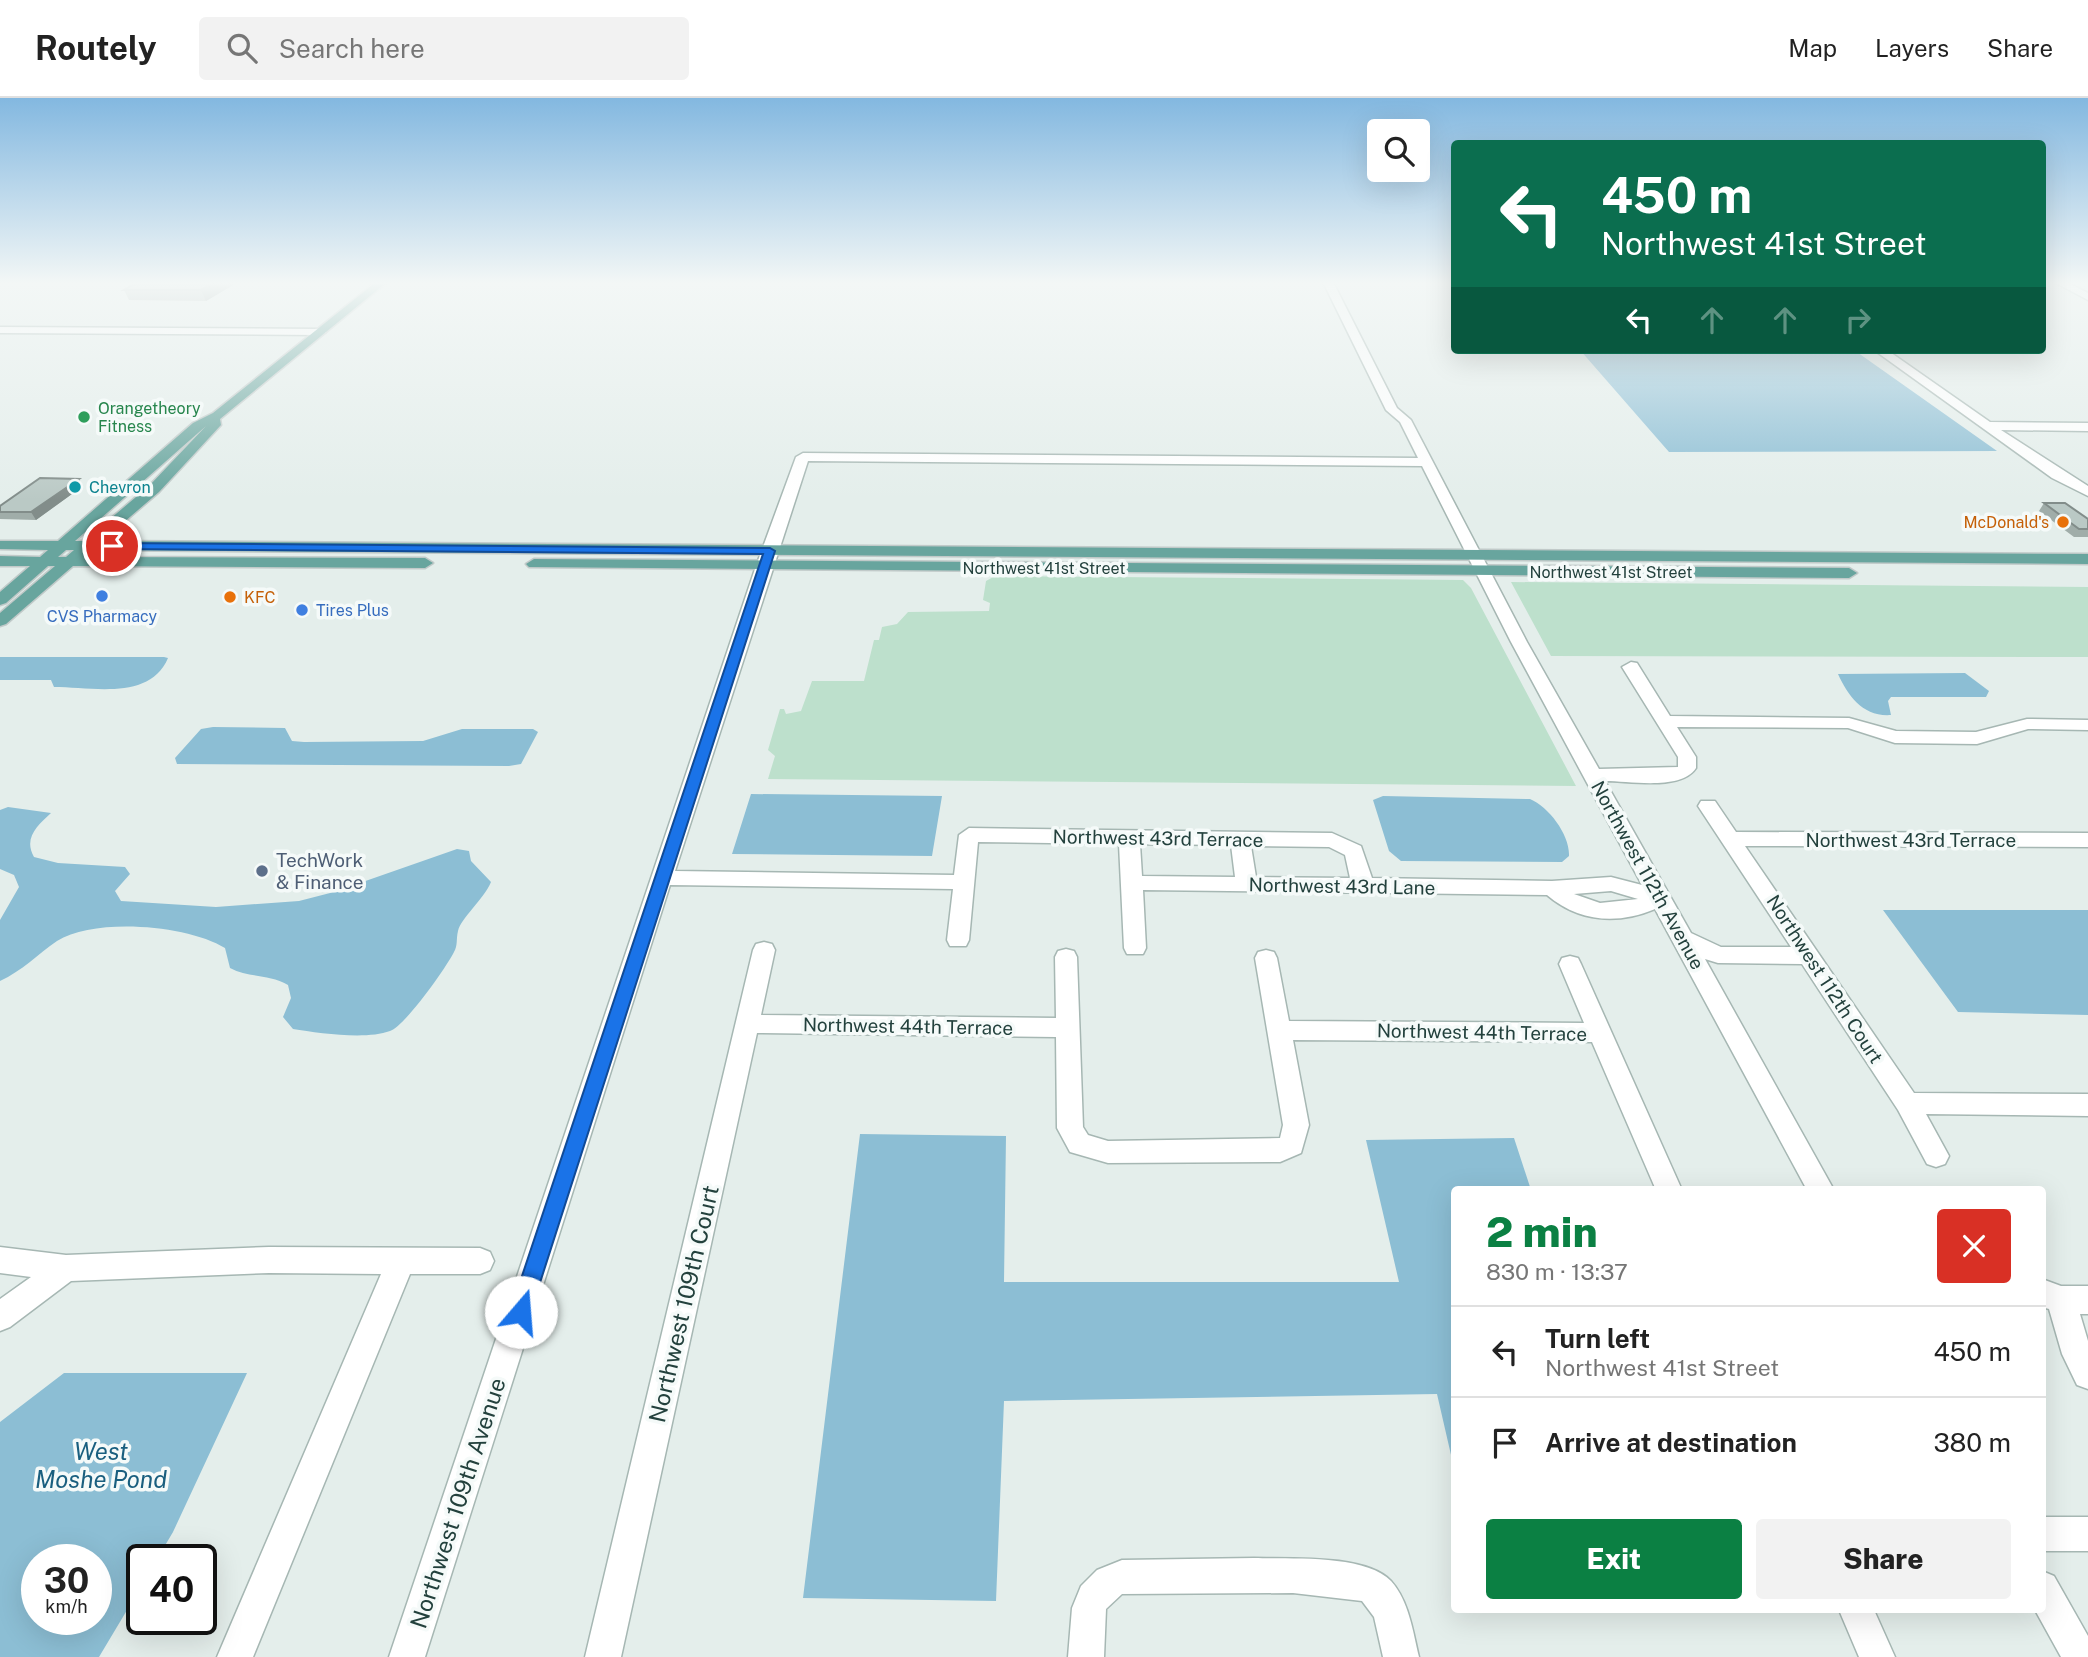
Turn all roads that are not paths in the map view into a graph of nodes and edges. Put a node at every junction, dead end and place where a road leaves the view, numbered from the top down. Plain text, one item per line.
1 (293, 355) edge
2 (1364, 355) edge
3 (1887, 355) edge
4 (1403, 400) dead end
5 (217, 416) junction
6 (1405, 421) junction
7 (1989, 426) junction
8 (2088, 427) edge
9 (1425, 462) junction
10 (2081, 489) edge
11 (2088, 502) edge
12 (0, 545) edge
13 (63, 545) junction
14 (89, 546) junction
15 (767, 558) junction
16 (2088, 559) edge
17 (1973, 560) junction
18 (0, 561) edge
19 (46, 561) junction
20 (71, 561) junction
21 (1476, 562) junction
22 (1955, 573) junction
23 (2088, 573) edge
24 (0, 600) edge
25 (0, 621) edge
26 (1632, 667) dead end
27 (1666, 721) junction
28 (2088, 725) edge
29 (1593, 775) junction
30 (1709, 806) dead end
31 (1129, 838) junction
32 (1240, 838) junction
33 (1733, 839) junction
34 (2088, 840) edge
35 (663, 878) junction
36 (964, 882) junction
37 (1132, 883) junction
38 (1247, 885) junction
39 (1363, 886) junction
40 (1619, 887) junction
41 (1560, 888) junction
42 (1660, 898) junction
43 (1599, 900) junction
44 (1682, 938) junction
45 (958, 940) dead end
46 (1135, 948) dead end
47 (764, 950) dead end
48 (1809, 956) junction
49 (1066, 957) dead end
50 (1266, 958) dead end
51 (1570, 964) dead end
52 (748, 1024) junction
53 (1067, 1028) junction
54 (1280, 1030) junction
55 (1599, 1033) junction
56 (1907, 1103) junction
57 (2088, 1105) edge
58 (1936, 1156) dead end
59 (1667, 1186) edge
60 (1819, 1186) edge
61 (0, 1260) edge
62 (401, 1261) junction
63 (480, 1261) dead end
64 (66, 1268) junction
65 (2064, 1298) edge
66 (0, 1317) edge
67 (2088, 1374) edge
68 (2046, 1534) edge
69 (2088, 1534) edge
70 (2046, 1595) edge
71 (1857, 1613) edge
72 (235, 1657) edge
73 (407, 1657) edge
74 (604, 1657) edge
75 (1086, 1657) edge
76 (1401, 1657) edge
77 (1877, 1657) edge
78 (2080, 1657) edge

1 - 5 main road
2 - 6 street
3 - 7 street
4 - 6 street
5 - 13 main road
5 - 14 main road
6 - 9 street, Northwest 112th Avenue
7 - 8 street
7 - 10 street
9 - 15 street, Northwest 109th Avenue
9 - 21 street, Northwest 112th Avenue
10 - 11 street
12 - 13 main road, Northwest 41st Street
13 - 14 main road, Northwest 41st Street
13 - 19 main road
14 - 15 main road, Northwest 41st Street
14 - 20 main road
15 - 20 main road, Northwest 41st Street
15 - 21 main road, Northwest 41st Street
15 - 21 main road, Northwest 41st Street
15 - 35 street, Northwest 109th Avenue
16 - 17 main road, Northwest 41st Street
17 - 21 main road, Northwest 41st Street
17 - 22 main road
18 - 19 main road, Northwest 41st Street
19 - 20 main road, Northwest 41st Street
19 - 24 main road
20 - 25 main road
21 - 22 main road, Northwest 41st Street
21 - 29 street, Northwest 112th Avenue
22 - 23 main road, Northwest 41st Street
26 - 27 street
27 - 28 street
27 - 29 street
29 - 42 street, Northwest 112th Avenue
30 - 33 street, Northwest 112th Court
31 - 32 street, Northwest 43rd Terrace
31 - 36 street, Northwest 43rd Terrace
31 - 37 street
32 - 38 street
32 - 39 street, Northwest 43rd Terrace
33 - 34 street, Northwest 43rd Terrace
33 - 48 street, Northwest 112th Court
35 - 36 street
35 - 73 street, Northwest 109th Avenue
36 - 45 street
37 - 38 street, Northwest 43rd Lane
37 - 46 street
38 - 39 street, Northwest 43rd Lane
39 - 41 street, Northwest 43rd Lane
40 - 41 street, Northwest 43rd Lane
40 - 42 street, Northwest 43rd Lane
40 - 43 street, Northwest 43rd Lane
41 - 43 street, Northwest 43rd Lane
42 - 43 street, Northwest 43rd Lane
42 - 44 street, Northwest 112th Avenue
44 - 48 street
44 - 60 street, Northwest 112th Avenue
47 - 52 street, Northwest 109th Court
48 - 56 street, Northwest 112th Court
49 - 53 street
50 - 54 street
51 - 55 street
52 - 53 street, Northwest 44th Terrace
52 - 74 street, Northwest 109th Court
53 - 54 street
54 - 55 street, Northwest 44th Terrace
55 - 59 street
56 - 57 street
56 - 58 street, Northwest 112th Court
61 - 64 street
62 - 63 street
62 - 64 street
62 - 72 street
64 - 66 street
65 - 67 street
68 - 69 street
70 - 78 street
71 - 77 street
75 - 76 street

